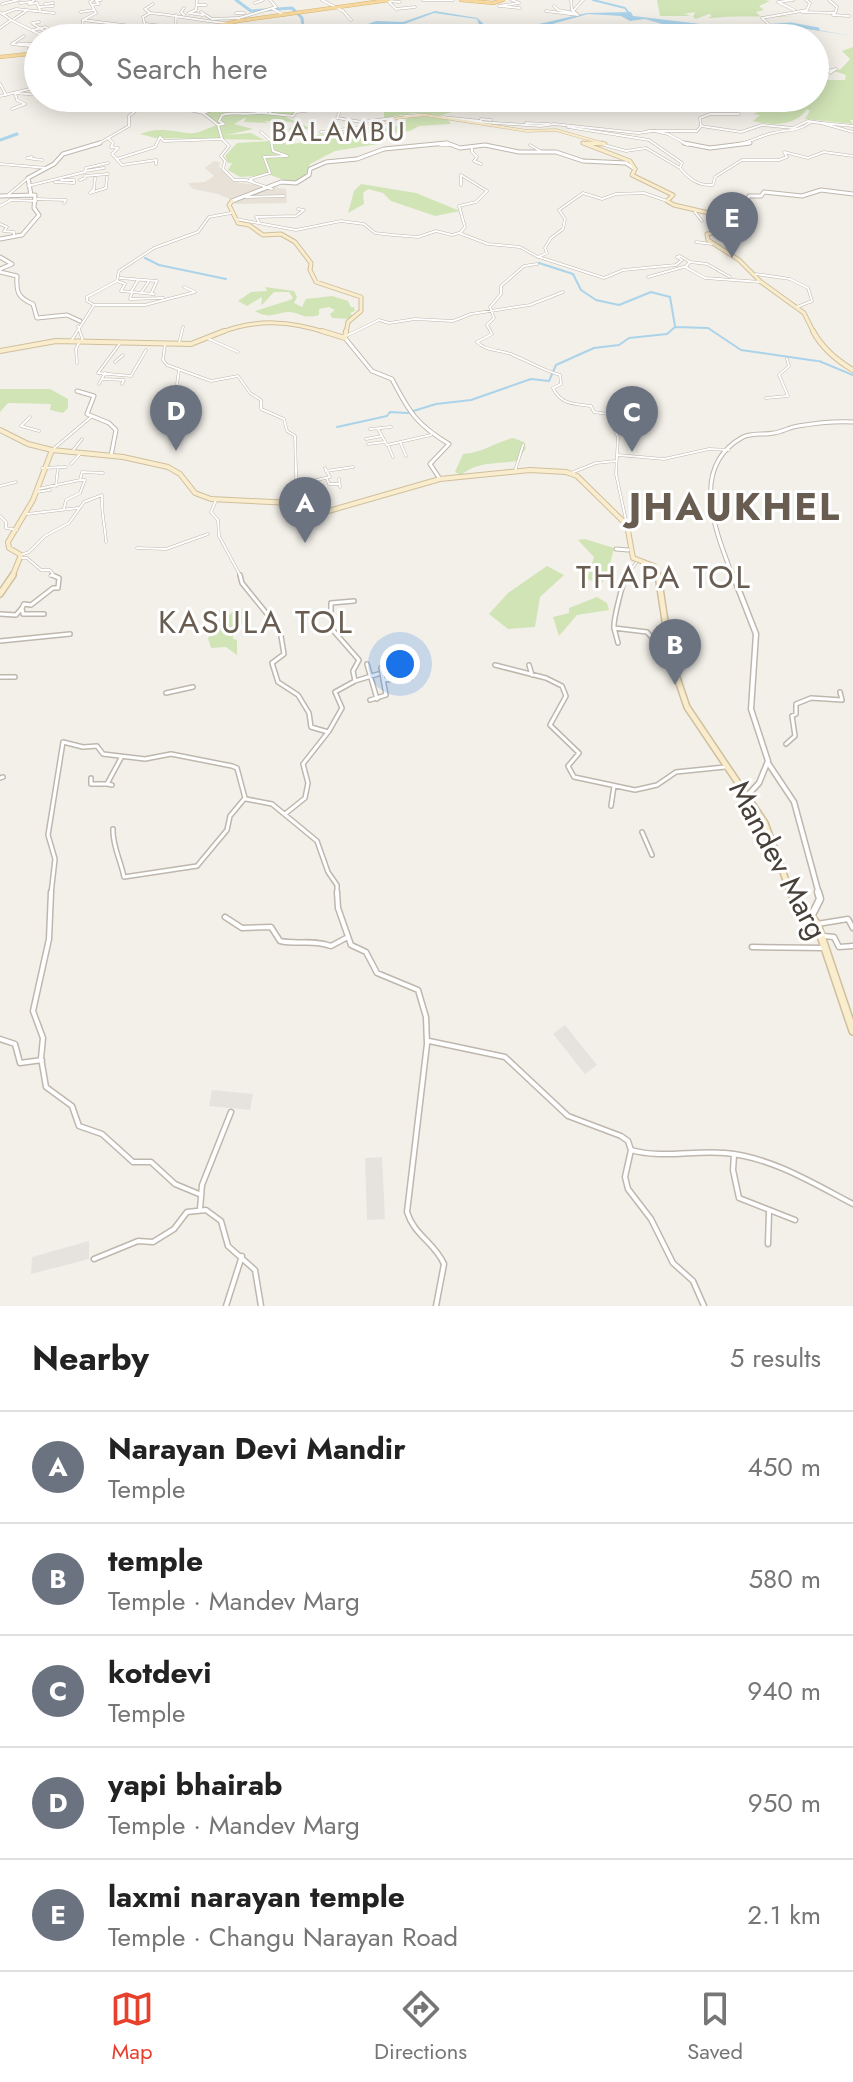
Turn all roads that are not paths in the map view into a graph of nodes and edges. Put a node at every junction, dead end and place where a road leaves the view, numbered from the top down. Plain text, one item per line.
1 (93, 0) edge
2 (101, 0) edge
3 (197, 0) edge
4 (261, 0) edge
5 (270, 0) edge
6 (322, 0) edge
7 (423, 0) edge
8 (453, 0) edge
9 (461, 0) edge
10 (503, 0) edge
11 (512, 0) edge
12 (571, 0) edge
13 (583, 0) edge
14 (793, 0) edge
15 (806, 0) edge
16 (829, 0) edge
17 (1, 1) edge
18 (19, 1) edge
19 (32, 1) edge
20 (255, 1) edge
21 (374, 1) edge
22 (388, 1) edge
23 (400, 1) edge
24 (45, 4) edge
25 (53, 4) dead end
26 (153, 4) dead end
27 (405, 4) dead end
28 (92, 5) junction
29 (197, 5) junction
30 (206, 5) dead end
31 (554, 6) dead end
32 (336, 7) junction
33 (415, 7) dead end
34 (184, 8) dead end
35 (275, 8) junction
36 (520, 8) dead end
37 (30, 9) dead end
38 (39, 9) junction
39 (234, 9) dead end
40 (281, 9) dead end
41 (94, 10) junction
42 (26, 11) junction
43 (546, 11) dead end
44 (81, 12) dead end
45 (799, 12) junction
46 (1, 13) edge
47 (54, 13) dead end
48 (150, 13) junction
49 (575, 13) junction
50 (287, 14) junction
51 (829, 14) junction
52 (176, 15) junction
53 (184, 15) junction
54 (849, 16) dead end
55 (237, 18) junction
56 (84, 19) junction
57 (11, 20) junction
58 (351, 20) dead end
59 (34, 21) dead end
60 (193, 21) junction
61 (39, 22) dead end
62 (17, 23) dead end
63 (22, 23) joint
64 (7, 24) junction
65 (34, 24) edge
66 (83, 24) edge
67 (125, 24) edge
68 (146, 24) edge
69 (175, 24) edge
70 (190, 24) edge
71 (224, 24) edge
72 (770, 24) edge
73 (0, 28) edge
74 (24, 38) edge
75 (24, 43) edge
76 (19, 44) dead end
77 (24, 45) edge
78 (24, 54) edge
79 (0, 57) edge
80 (0, 84) edge
81 (24, 91) edge
82 (16, 93) junction
83 (24, 94) edge
84 (6, 95) junction
85 (0, 96) edge
86 (24, 104) edge
87 (24, 104) edge
88 (12, 109) dead end
89 (134, 112) edge
90 (198, 112) edge
91 (206, 112) edge
92 (268, 112) joint
93 (296, 112) edge
94 (339, 112) edge
95 (203, 113) junction
96 (739, 114) dead end
97 (421, 115) junction
98 (442, 117) junction
99 (448, 118) junction
100 (479, 120) junction
101 (491, 120) dead end
102 (816, 122) junction
103 (526, 123) dead end
104 (821, 123) junction
105 (549, 124) junction
106 (218, 125) junction
107 (379, 125) joint
108 (701, 126) junction
109 (853, 126) edge
110 (568, 127) junction
111 (648, 131) junction
112 (261, 132) dead end
113 (321, 132) dead end
114 (853, 132) edge
115 (108, 138) junction
116 (222, 139) junction
117 (157, 140) junction
118 (170, 145) dead end
119 (530, 145) dead end
120 (604, 145) junction
121 (472, 146) junction
122 (542, 152) junction
123 (570, 152) dead end
124 (564, 154) junction
125 (853, 156) edge
126 (32, 157) dead end
127 (117, 159) junction
128 (42, 160) dead end
129 (108, 163) dead end
130 (0, 164) edge
131 (156, 164) dead end
132 (481, 164) dead end
133 (47, 168) junction
134 (104, 168) dead end
135 (680, 168) junction
136 (635, 169) junction
137 (85, 171) junction
138 (28, 178) junction
139 (95, 178) dead end
140 (57, 180) junction
141 (461, 185) dead end
142 (28, 186) junction
143 (257, 186) junction
144 (272, 189) junction
145 (853, 194) edge
146 (10, 195) junction
147 (31, 195) junction
148 (0, 196) edge
149 (284, 196) dead end
150 (246, 197) junction
151 (10, 200) junction
152 (37, 200) junction
153 (232, 201) joint
154 (667, 201) junction
155 (64, 203) dead end
156 (298, 204) dead end
157 (0, 206) edge
158 (298, 209) dead end
159 (303, 209) junction
160 (695, 212) junction
161 (231, 213) junction
162 (724, 215) junction
163 (236, 219) junction
164 (702, 221) dead end
165 (713, 221) dead end
166 (259, 222) junction
167 (0, 224) edge
168 (460, 233) junction
169 (15, 236) junction
170 (0, 239) edge
171 (696, 242) dead end
172 (712, 244) junction
173 (0, 257) edge
174 (536, 257) junction
175 (690, 262) junction
176 (537, 264) dead end
177 (687, 266) junction
178 (0, 270) edge
179 (756, 274) junction
180 (648, 277) dead end
181 (731, 278) junction
182 (118, 280) junction
183 (138, 280) junction
184 (149, 281) junction
185 (761, 282) junction
186 (184, 287) dead end
187 (132, 292) junction
188 (563, 292) dead end
189 (143, 293) junction
190 (163, 298) dead end
191 (140, 299) junction
192 (136, 304) junction
193 (94, 305) junction
194 (797, 307) junction
195 (489, 313) junction
196 (80, 321) junction
197 (78, 326) junction
198 (183, 327) dead end
199 (206, 337) junction
200 (346, 337) junction
201 (71, 341) junction
202 (81, 341) junction
203 (121, 342) junction
204 (179, 343) junction
205 (165, 344) junction
206 (146, 350) dead end
207 (0, 351) edge
208 (238, 352) dead end
209 (123, 355) dead end
210 (110, 357) junction
211 (118, 358) junction
212 (787, 359) dead end
213 (115, 362) dead end
214 (77, 363) dead end
215 (179, 370) junction
216 (853, 370) edge
217 (105, 373) junction
218 (102, 379) junction
219 (99, 384) dead end
220 (122, 384) dead end
221 (177, 384) dead end
222 (77, 391) dead end
223 (766, 398) dead end
224 (30, 417) dead end
225 (91, 417) junction
226 (853, 422) edge
227 (391, 427) dead end
228 (370, 429) dead end
229 (378, 429) junction
230 (0, 430) edge
231 (39, 431) dead end
232 (431, 435) junction
233 (393, 436) dead end
234 (82, 439) dead end
235 (366, 439) dead end
236 (385, 440) junction
237 (400, 442) junction
238 (368, 444) dead end
239 (523, 445) dead end
240 (52, 450) junction
241 (729, 450) junction
242 (71, 453) junction
243 (80, 454) junction
244 (617, 455) junction
245 (111, 456) junction
246 (406, 456) dead end
247 (393, 457) dead end
248 (616, 461) junction
249 (342, 462) dead end
250 (71, 464) dead end
251 (58, 467) junction
252 (66, 467) dead end
253 (353, 467) dead end
254 (42, 468) junction
255 (344, 469) junction
256 (515, 471) junction
257 (103, 473) dead end
258 (571, 473) junction
259 (314, 475) dead end
260 (326, 478) junction
261 (318, 479) junction
262 (440, 479) junction
263 (80, 480) junction
264 (16, 482) dead end
265 (339, 484) dead end
266 (0, 486) edge
267 (56, 486) junction
268 (299, 489) junction
269 (50, 490) dead end
270 (37, 491) junction
271 (216, 500) junction
272 (297, 506) junction
273 (64, 508) junction
274 (78, 508) junction
275 (27, 514) junction
276 (0, 516) edge
277 (627, 525) junction
278 (17, 530) junction
279 (208, 534) dead end
280 (106, 542) dead end
281 (137, 548) dead end
282 (616, 549) dead end
283 (628, 550) junction
284 (21, 557) junction
285 (636, 563) junction
286 (0, 594) edge
287 (354, 601) dead end
288 (22, 608) junction
289 (0, 614) edge
290 (44, 614) dead end
291 (614, 628) junction
292 (70, 634) dead end
293 (0, 641) edge
294 (669, 641) junction
295 (618, 643) dead end
296 (398, 663) dead end
297 (367, 664) dead end
298 (495, 665) dead end
299 (529, 665) dead end
300 (389, 666) junction
301 (380, 674) junction
302 (532, 675) junction
303 (0, 677) edge
304 (15, 677) dead end
305 (369, 677) junction
306 (410, 678) dead end
307 (395, 679) junction
308 (383, 680) junction
309 (355, 681) junction
310 (193, 687) dead end
311 (840, 692) dead end
312 (166, 693) dead end
313 (377, 699) junction
314 (370, 700) dead end
315 (328, 732) junction
316 (786, 744) dead end
317 (121, 756) junction
318 (768, 761) junction
319 (728, 765) junction
320 (91, 778) dead end
321 (614, 786) junction
322 (746, 797) junction
323 (245, 798) junction
324 (611, 806) dead end
325 (285, 814) junction
326 (113, 829) dead end
327 (642, 832) dead end
328 (652, 855) dead end
329 (812, 915) junction
330 (225, 917) dead end
331 (817, 924) junction
332 (853, 928) edge
333 (821, 936) junction
334 (347, 938) junction
335 (853, 946) edge
336 (752, 947) dead end
337 (825, 948) junction
338 (853, 1031) edge
339 (0, 1039) edge
340 (429, 1041) junction
341 (42, 1060) junction
342 (231, 1112) dead end
343 (631, 1150) junction
344 (734, 1154) junction
345 (199, 1194) junction
346 (853, 1204) edge
347 (200, 1209) junction
348 (769, 1212) junction
349 (795, 1220) dead end
350 (768, 1244) dead end
351 (242, 1256) junction
352 (94, 1259) dead end
353 (226, 1306) edge
354 (261, 1306) edge
355 (436, 1306) edge
356 (704, 1306) edge

1 - 28 street
2 - 28 street
3 - 29 street
4 - 20 street
5 - 35 street
6 - 32 street
7 - 8 street
9 - 10 main road
11 - 36 street
12 - 49 street
13 - 49 street
14 - 45 street
15 - 45 street
16 - 51 street
17 - 18 street
17 - 46 street
18 - 19 street
19 - 38 street
21 - 22 main road
21 - 32 main road
22 - 23 street
22 - 33 street
23 - 27 street
24 - 25 street
24 - 38 street
26 - 48 street
28 - 41 street
29 - 30 street
29 - 55 street
31 - 49 street
32 - 50 main road
32 - 58 street
34 - 53 street
35 - 50 street
35 - 55 street
37 - 38 street
38 - 42 street
38 - 47 street
39 - 55 street
40 - 50 street
41 - 44 street
41 - 56 street
42 - 46 street
42 - 57 street
43 - 49 street
45 - 51 street
45 - 72 street
46 - 57 street
48 - 52 street
48 - 68 street
50 - 55 main road
51 - 54 street
52 - 53 street
52 - 69 street
53 - 60 street
55 - 60 street
55 - 71 main road
56 - 66 street
56 - 67 street
57 - 63 street
57 - 64 street
59 - 63 street
60 - 70 street
61 - 65 street
62 - 64 street
64 - 73 street
74 - 77 street
75 - 76 street
78 - 79 main road
80 - 84 street
81 - 82 street
82 - 83 street
82 - 84 street
82 - 86 street
84 - 85 street
87 - 88 street
89 - 115 street
90 - 95 street
91 - 95 street
92 - 93 street
92 - 106 street
94 - 97 street
95 - 106 street
96 - 108 street
97 - 98 main road
97 - 107 main road
98 - 99 main road
98 - 100 street
99 - 100 street
99 - 120 main road
100 - 101 street
100 - 105 street
102 - 104 street
102 - 108 street
102 - 111 street
103 - 105 street
104 - 109 street
104 - 114 street
105 - 110 street
106 - 116 street
107 - 113 street
108 - 111 street
110 - 111 street
110 - 135 street
112 - 143 street
115 - 127 street
115 - 133 street
116 - 117 street
116 - 143 street
117 - 118 street
117 - 127 street
119 - 122 street
120 - 135 street
120 - 136 main road
121 - 122 street
121 - 132 street
121 - 144 street
122 - 124 street
123 - 124 street
124 - 136 street
125 - 135 street
126 - 128 street
127 - 131 street
129 - 137 street
130 - 133 street
133 - 138 street
134 - 137 street
136 - 154 main road
137 - 140 street
138 - 142 street
138 - 146 street
139 - 140 street
140 - 142 street
141 - 168 street
142 - 147 street
143 - 144 street
144 - 150 street
145 - 162 street
146 - 147 street
146 - 148 street
146 - 151 street
147 - 152 street
149 - 150 street
150 - 153 street
151 - 152 street
151 - 157 street
152 - 155 street
152 - 169 street
153 - 161 main road
154 - 160 main road
154 - 174 street
156 - 159 street
158 - 159 street
159 - 166 street
160 - 162 main road
160 - 164 street
161 - 163 main road
161 - 182 street
162 - 165 street
162 - 172 main road
163 - 166 street
163 - 200 main road
166 - 168 street
167 - 169 street
168 - 174 street
169 - 170 street
171 - 172 street
172 - 179 main road
173 - 178 street
174 - 175 street
175 - 177 street
175 - 181 street
176 - 195 street
177 - 180 street
177 - 181 street
178 - 196 street
179 - 185 main road
179 - 194 street
181 - 185 street
182 - 183 street
182 - 187 street
182 - 193 street
183 - 184 street
183 - 187 street
184 - 189 street
184 - 189 street
185 - 194 main road
186 - 192 street
187 - 189 street
187 - 191 street
188 - 195 street
189 - 191 street
190 - 191 street
191 - 192 street
192 - 193 street
193 - 196 street
194 - 216 main road
195 - 200 street
195 - 244 street
196 - 197 street
197 - 201 street
197 - 202 street
198 - 204 street
199 - 200 main road
199 - 204 main road
199 - 208 street
200 - 232 street
201 - 202 main road
201 - 207 main road
202 - 203 main road
202 - 214 street
203 - 205 main road
203 - 210 street
204 - 205 main road
205 - 215 street
206 - 217 street
209 - 211 street
210 - 211 street
210 - 217 street
211 - 213 street
212 - 223 street
215 - 221 street
215 - 268 street
217 - 218 street
218 - 219 street
218 - 220 street
222 - 225 street
224 - 231 street
225 - 240 street
225 - 245 street
226 - 241 street
227 - 229 street
228 - 229 street
229 - 236 street
230 - 240 main road
232 - 237 street
232 - 262 street
233 - 236 street
234 - 242 street
235 - 236 street
236 - 237 street
236 - 238 street
236 - 247 street
237 - 246 street
239 - 256 street
240 - 242 main road
240 - 254 main road
241 - 244 street
241 - 318 street
242 - 243 main road
243 - 245 main road
243 - 250 street
244 - 248 street
245 - 271 main road
248 - 258 street
248 - 277 street
249 - 255 street
251 - 252 street
251 - 254 street
251 - 267 street
253 - 255 street
254 - 270 main road
255 - 260 street
256 - 258 main road
256 - 262 main road
257 - 263 street
258 - 277 main road
259 - 261 street
260 - 261 street
260 - 265 street
261 - 268 street
262 - 272 main road
263 - 267 street
263 - 273 street
264 - 266 street
267 - 270 street
268 - 272 street
269 - 270 street
270 - 275 main road
271 - 272 main road
271 - 315 street
273 - 274 street
273 - 275 street
274 - 280 street
274 - 284 street
275 - 278 main road
276 - 278 street
277 - 283 main road, Mandev Marg
278 - 284 main road
279 - 281 street
282 - 283 street
283 - 285 main road, Mandev Marg
284 - 286 main road
284 - 288 street
285 - 291 street
285 - 294 main road, Mandev Marg
287 - 309 street
288 - 289 street
288 - 290 street
291 - 294 street
291 - 295 street
292 - 293 street
294 - 319 main road, Mandev Marg
296 - 300 street
297 - 305 street
298 - 302 street
299 - 302 street
300 - 301 street
300 - 307 street
301 - 305 street
301 - 308 street
302 - 321 street
303 - 304 street
305 - 309 street
305 - 313 street
306 - 307 street
307 - 308 street
308 - 313 street
309 - 315 street
310 - 312 street
311 - 316 street
313 - 314 street
315 - 325 street
317 - 320 street
317 - 323 street
317 - 341 street
318 - 322 street
318 - 329 street
319 - 321 street
319 - 322 main road, Mandev Marg
321 - 324 street
322 - 329 main road, Mandev Marg
323 - 325 street
323 - 326 street
325 - 334 street
327 - 328 street
329 - 331 main road, Mandev Marg
330 - 334 street
331 - 332 street
331 - 333 main road, Mandev Marg
333 - 335 street
333 - 337 main road, Mandev Marg
334 - 340 street
336 - 337 street
337 - 338 main road, Mandev Marg
339 - 341 street
340 - 343 street
340 - 355 street
341 - 345 street
342 - 345 street
343 - 344 street
343 - 356 street
344 - 346 street
344 - 348 street
345 - 347 street
347 - 351 street
347 - 352 street
348 - 349 street
348 - 350 street
351 - 353 street
351 - 354 street

